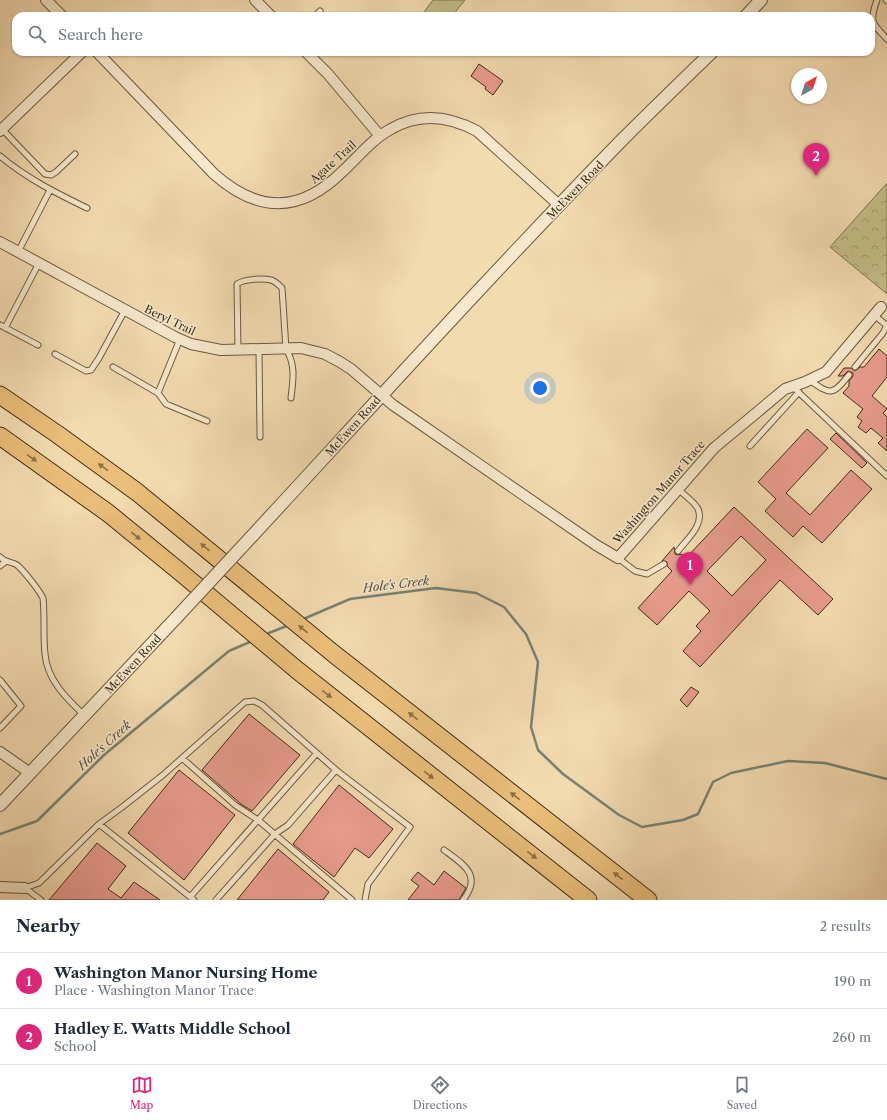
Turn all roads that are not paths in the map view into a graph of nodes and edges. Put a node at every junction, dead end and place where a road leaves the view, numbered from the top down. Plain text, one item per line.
1 (46, 0) edge
2 (255, 0) edge
3 (761, 0) edge
4 (877, 0) edge
5 (58, 12) edge
6 (267, 12) edge
7 (750, 12) edge
8 (872, 12) edge
9 (875, 26) edge
10 (887, 39) edge
11 (78, 56) edge
12 (101, 56) edge
13 (310, 56) edge
14 (708, 56) edge
15 (1, 130) edge
16 (380, 136) junction
17 (75, 154) dead end
18 (0, 156) edge
19 (50, 190) junction
20 (560, 205) junction
21 (86, 208) dead end
22 (0, 242) edge
23 (18, 252) junction
24 (39, 263) junction
25 (881, 307) dead end
26 (125, 310) junction
27 (874, 315) junction
28 (2, 326) edge
29 (180, 339) junction
30 (38, 345) dead end
31 (286, 349) junction
32 (260, 350) junction
33 (238, 351) junction
34 (55, 354) dead end
35 (113, 367) dead end
36 (855, 368) dead end
37 (849, 375) dead end
38 (809, 380) junction
39 (796, 389) junction
40 (158, 393) junction
41 (0, 395) edge
42 (382, 395) junction
43 (291, 398) dead end
44 (207, 421) dead end
45 (0, 436) edge
46 (260, 437) dead end
47 (750, 446) dead end
48 (887, 476) edge
49 (678, 489) junction
50 (678, 551) dead end
51 (0, 557) edge
52 (618, 558) junction
53 (5, 562) junction
54 (664, 564) dead end
55 (0, 566) edge
56 (0, 680) edge
57 (84, 716) junction
58 (0, 728) edge
59 (0, 752) edge
60 (317, 753) junction
61 (182, 758) junction
62 (336, 770) junction
63 (30, 773) junction
64 (0, 805) edge
65 (258, 820) junction
66 (99, 824) junction
67 (275, 834) junction
68 (444, 850) dead end
69 (0, 887) edge
70 (25, 888) junction
71 (192, 898) edge
72 (41, 900) edge
73 (216, 900) edge
74 (352, 900) edge
75 (365, 900) edge
76 (464, 900) edge
77 (588, 900) edge
78 (648, 900) edge

1 - 5 street
2 - 6 street
3 - 7 street
4 - 8 lane
9 - 10 lane
11 - 15 street
12 - 16 street, Agate Trail
13 - 16 street
14 - 20 street, McEwen Road
15 - 17 lane
16 - 20 street, Agate Trail
18 - 19 lane
19 - 21 lane
19 - 23 lane
20 - 42 street, McEwen Road
22 - 23 street, Beryl Trail
23 - 24 street, Beryl Trail
24 - 26 street, Beryl Trail
24 - 28 lane
25 - 27 street, Washington Manor Trace
26 - 29 street, Beryl Trail
26 - 34 lane
27 - 36 lane
27 - 38 street, Washington Manor Trace
28 - 30 lane
29 - 33 street, Beryl Trail
29 - 40 lane
31 - 32 street, Beryl Trail
31 - 33 lane
31 - 42 street, Beryl Trail
31 - 43 lane
32 - 33 street, Beryl Trail
32 - 46 lane
35 - 40 lane
37 - 38 lane
38 - 39 street, Washington Manor Trace
39 - 47 lane
39 - 48 lane
39 - 49 street, Washington Manor Trace
40 - 44 lane
78 -> 41 highway
42 - 52 street, Washington Manor Trace
42 - 57 street, McEwen Road, bridge
45 -> 77 highway
49 - 50 lane
49 - 52 street, Washington Manor Trace
51 - 53 lane
52 - 54 lane
53 - 55 lane
53 - 57 lane
56 - 58 lane
57 - 63 street, McEwen Road
59 - 63 street
60 - 61 lane
60 - 62 lane
60 - 65 lane
61 - 65 lane
61 - 66 lane
62 - 67 lane
62 - 75 lane
63 - 64 street, McEwen Road
65 - 67 lane
65 - 71 lane
66 - 70 lane
66 - 71 lane
67 - 73 lane
67 - 74 lane
68 - 76 lane
69 - 70 street
70 - 72 lane

